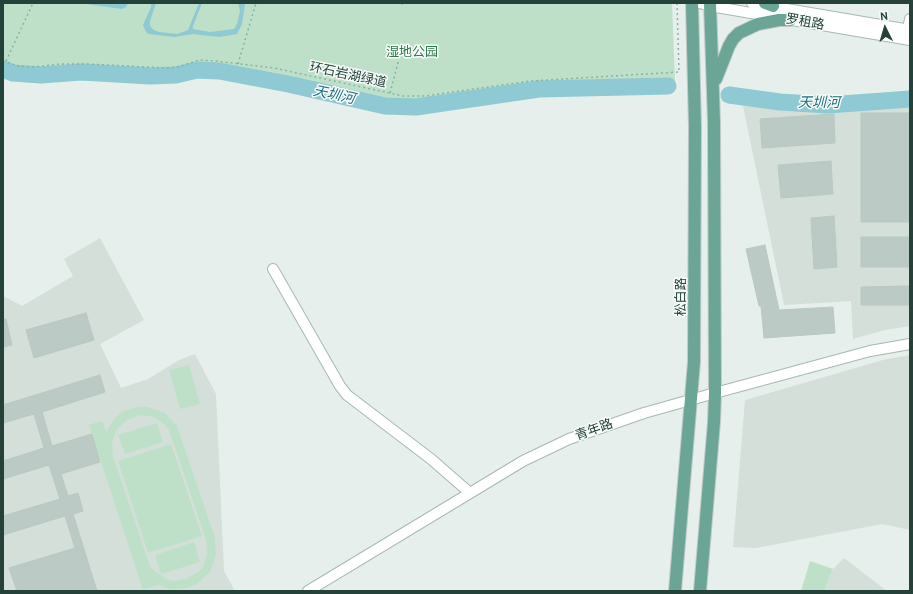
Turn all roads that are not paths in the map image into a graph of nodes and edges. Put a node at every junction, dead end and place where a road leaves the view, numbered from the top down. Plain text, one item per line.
1 (692, 3) edge
2 (752, 3) edge
3 (707, 4) edge
4 (769, 5) edge
5 (910, 19) edge
6 (790, 20) junction
7 (909, 29) edge
8 (910, 40) edge
9 (713, 94) junction
10 (273, 269) dead end
11 (910, 344) edge
12 (715, 393) junction
13 (691, 400) junction
14 (470, 493) junction
15 (308, 591) edge
16 (675, 591) edge
17 (700, 591) edge

1 - 13 main road, 松白路
2 - 4 street, 罗租路
3 - 6 street, 罗租路
3 - 9 main road
4 - 7 street, 罗租路
5 - 7 street
6 - 8 street, 罗租路
6 - 9 main road
9 - 12 main road
10 - 14 street
11 - 12 street, 青年路
12 - 13 street, 青年路
12 - 17 main road
13 - 14 street, 青年路
13 - 16 main road, 松白路
14 - 15 street, 青年路

